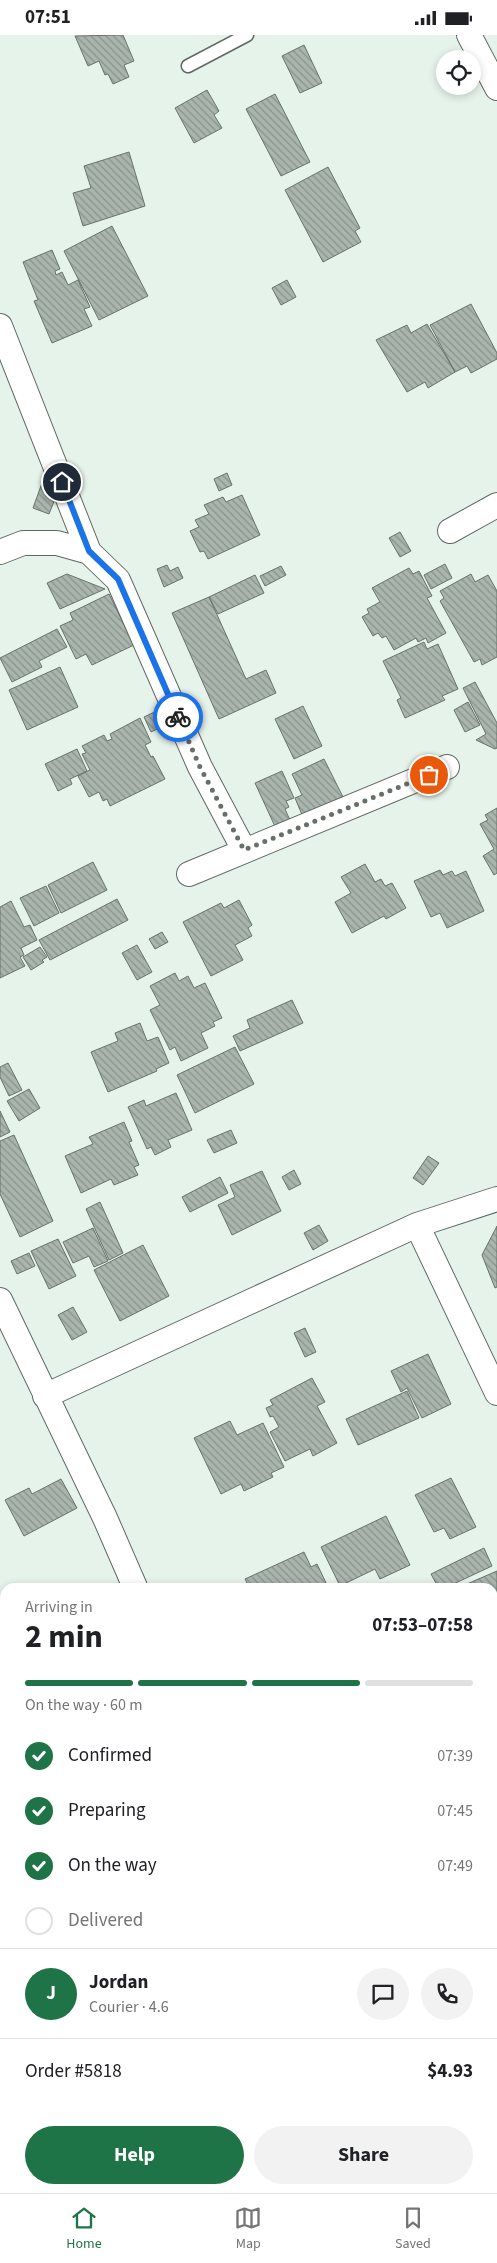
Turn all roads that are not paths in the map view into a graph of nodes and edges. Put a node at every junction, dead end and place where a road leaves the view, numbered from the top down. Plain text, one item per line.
1 (246, 35) edge
2 (478, 38) edge
3 (188, 66) dead end
4 (497, 88) edge
5 (0, 326) edge
6 (497, 505) edge
7 (450, 531) dead end
8 (89, 551) junction
9 (0, 552) edge
10 (447, 767) dead end
11 (244, 850) junction
12 (189, 874) dead end
13 (497, 1199) edge
14 (417, 1225) junction
15 (0, 1301) edge
16 (497, 1393) edge
17 (45, 1396) junction
18 (133, 1583) edge

1 - 3 lane
2 - 4 street
5 - 8 street
6 - 7 street
8 - 9 street
8 - 11 street
10 - 11 street
11 - 12 street
13 - 14 street
14 - 16 street
14 - 17 street
15 - 17 street
17 - 18 street

